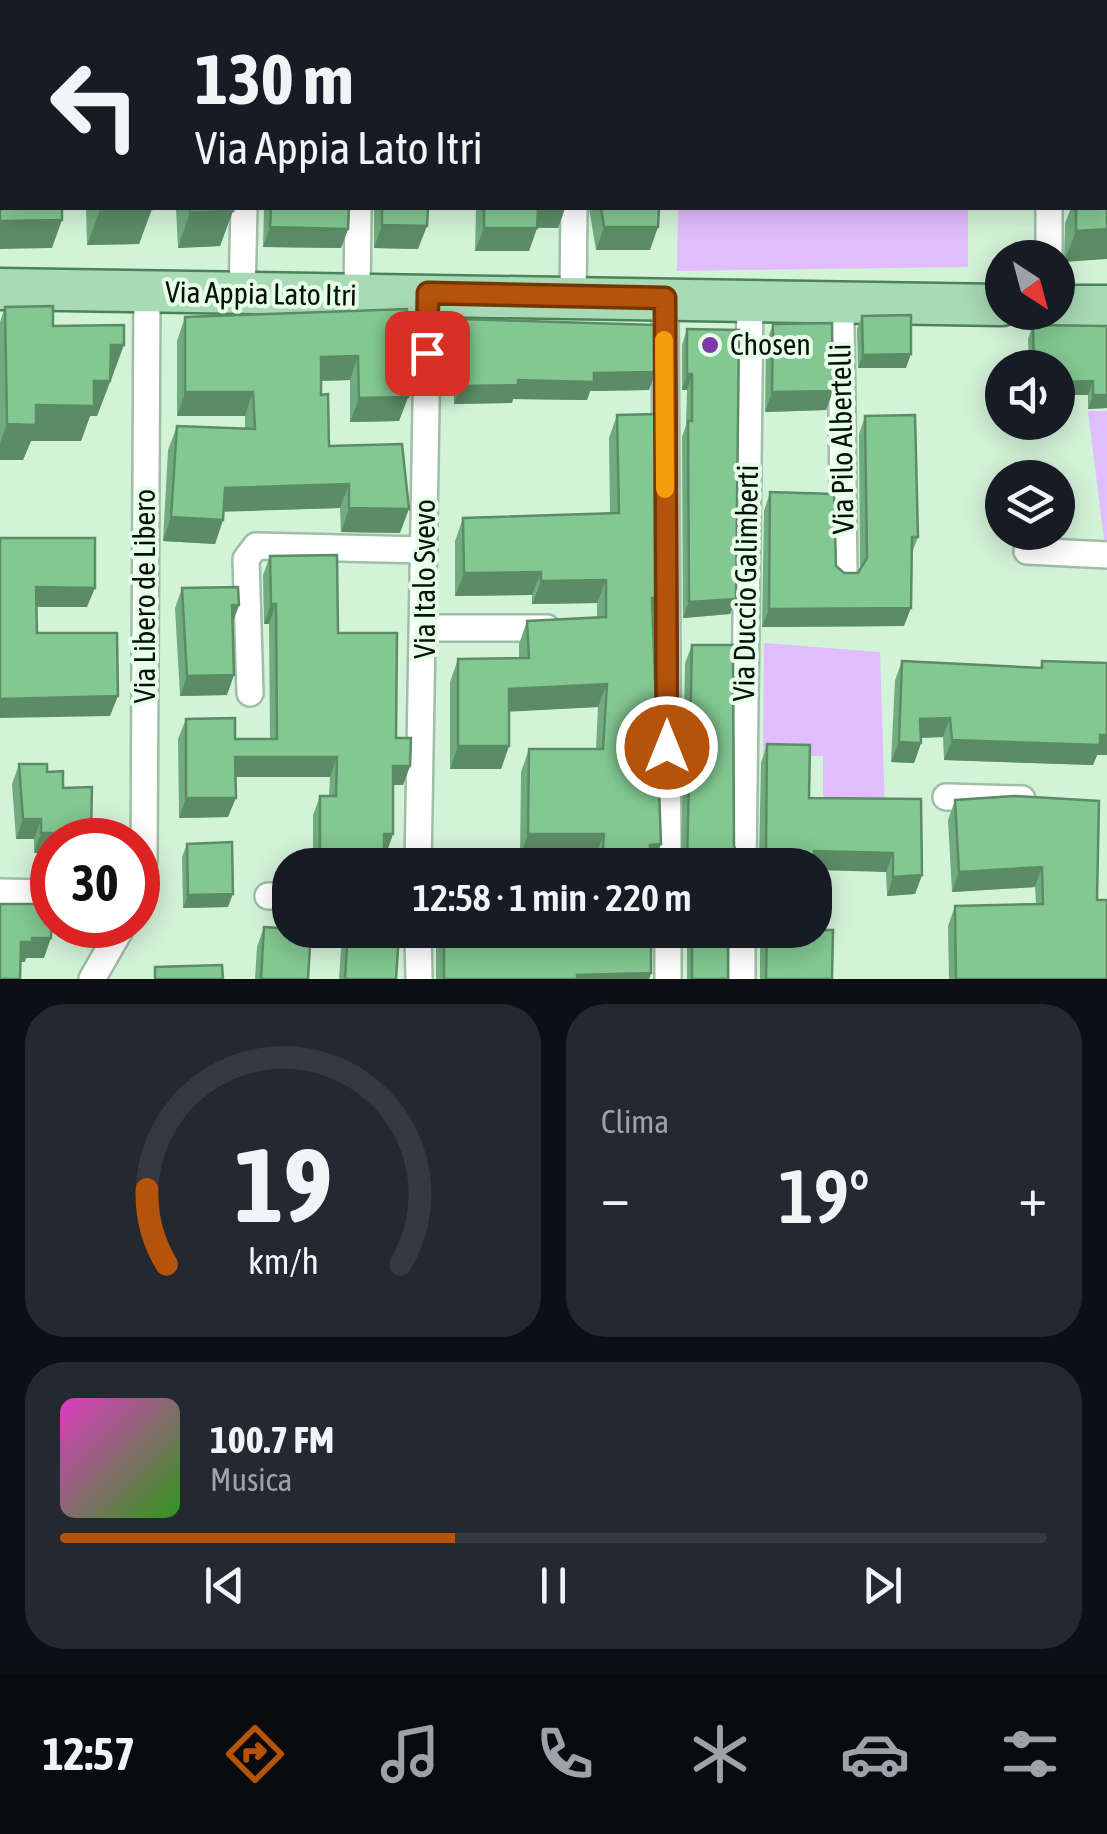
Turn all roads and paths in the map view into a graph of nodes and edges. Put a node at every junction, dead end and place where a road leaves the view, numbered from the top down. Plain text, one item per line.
1 (244, 210) edge
2 (358, 210) edge
3 (574, 210) edge
4 (1049, 210) edge
5 (1049, 240) edge
6 (0, 289) edge
7 (147, 292) junction
8 (428, 293) junction
9 (242, 294) junction
10 (357, 296) junction
11 (574, 298) junction
12 (665, 298) junction
13 (750, 301) junction
14 (846, 302) junction
15 (985, 305) edge
16 (1075, 306) edge
17 (1107, 306) edge
18 (424, 550) junction
19 (1027, 550) dead end
20 (1107, 555) edge
21 (844, 576) edge
22 (426, 628) junction
23 (547, 628) edge
24 (250, 693) dead end
25 (946, 796) dead end
26 (1053, 800) edge
27 (144, 818) edge
28 (419, 848) edge
29 (668, 848) edge
30 (743, 848) edge
31 (0, 892) edge
32 (30, 893) edge
33 (110, 948) edge
34 (418, 948) edge
35 (668, 948) edge
36 (742, 948) edge
37 (92, 979) edge
38 (419, 979) edge
39 (668, 979) edge
40 (742, 979) edge

1 - 9 street
2 - 10 street
3 - 11 street
4 - 5 street
6 - 7 main road, Via Appia Lato Itri
7 - 9 main road, Via Appia Lato Itri
7 - 27 street, Via Libero de Libero
8 - 10 main road, Via Appia Lato Itri
8 - 11 main road, Via Appia Lato Itri
8 - 18 street, Via Italo Svevo
9 - 10 main road, Via Appia Lato Itri
11 - 12 main road, Via Appia Lato Itri
12 - 13 main road, Via Appia Lato Itri
12 - 29 street
13 - 14 main road, Via Appia Lato Itri
13 - 30 street, Via Duccio Galimberti
14 - 15 main road, Via Appia Lato Itri
14 - 21 street, Via Pilo Albertelli
16 - 17 main road
18 - 22 street, Via Italo Svevo
18 - 24 street
19 - 20 street
22 - 23 street
22 - 28 street, Via Italo Svevo
25 - 26 street
31 - 32 street
33 - 37 street
34 - 38 street
35 - 39 street
36 - 40 street

